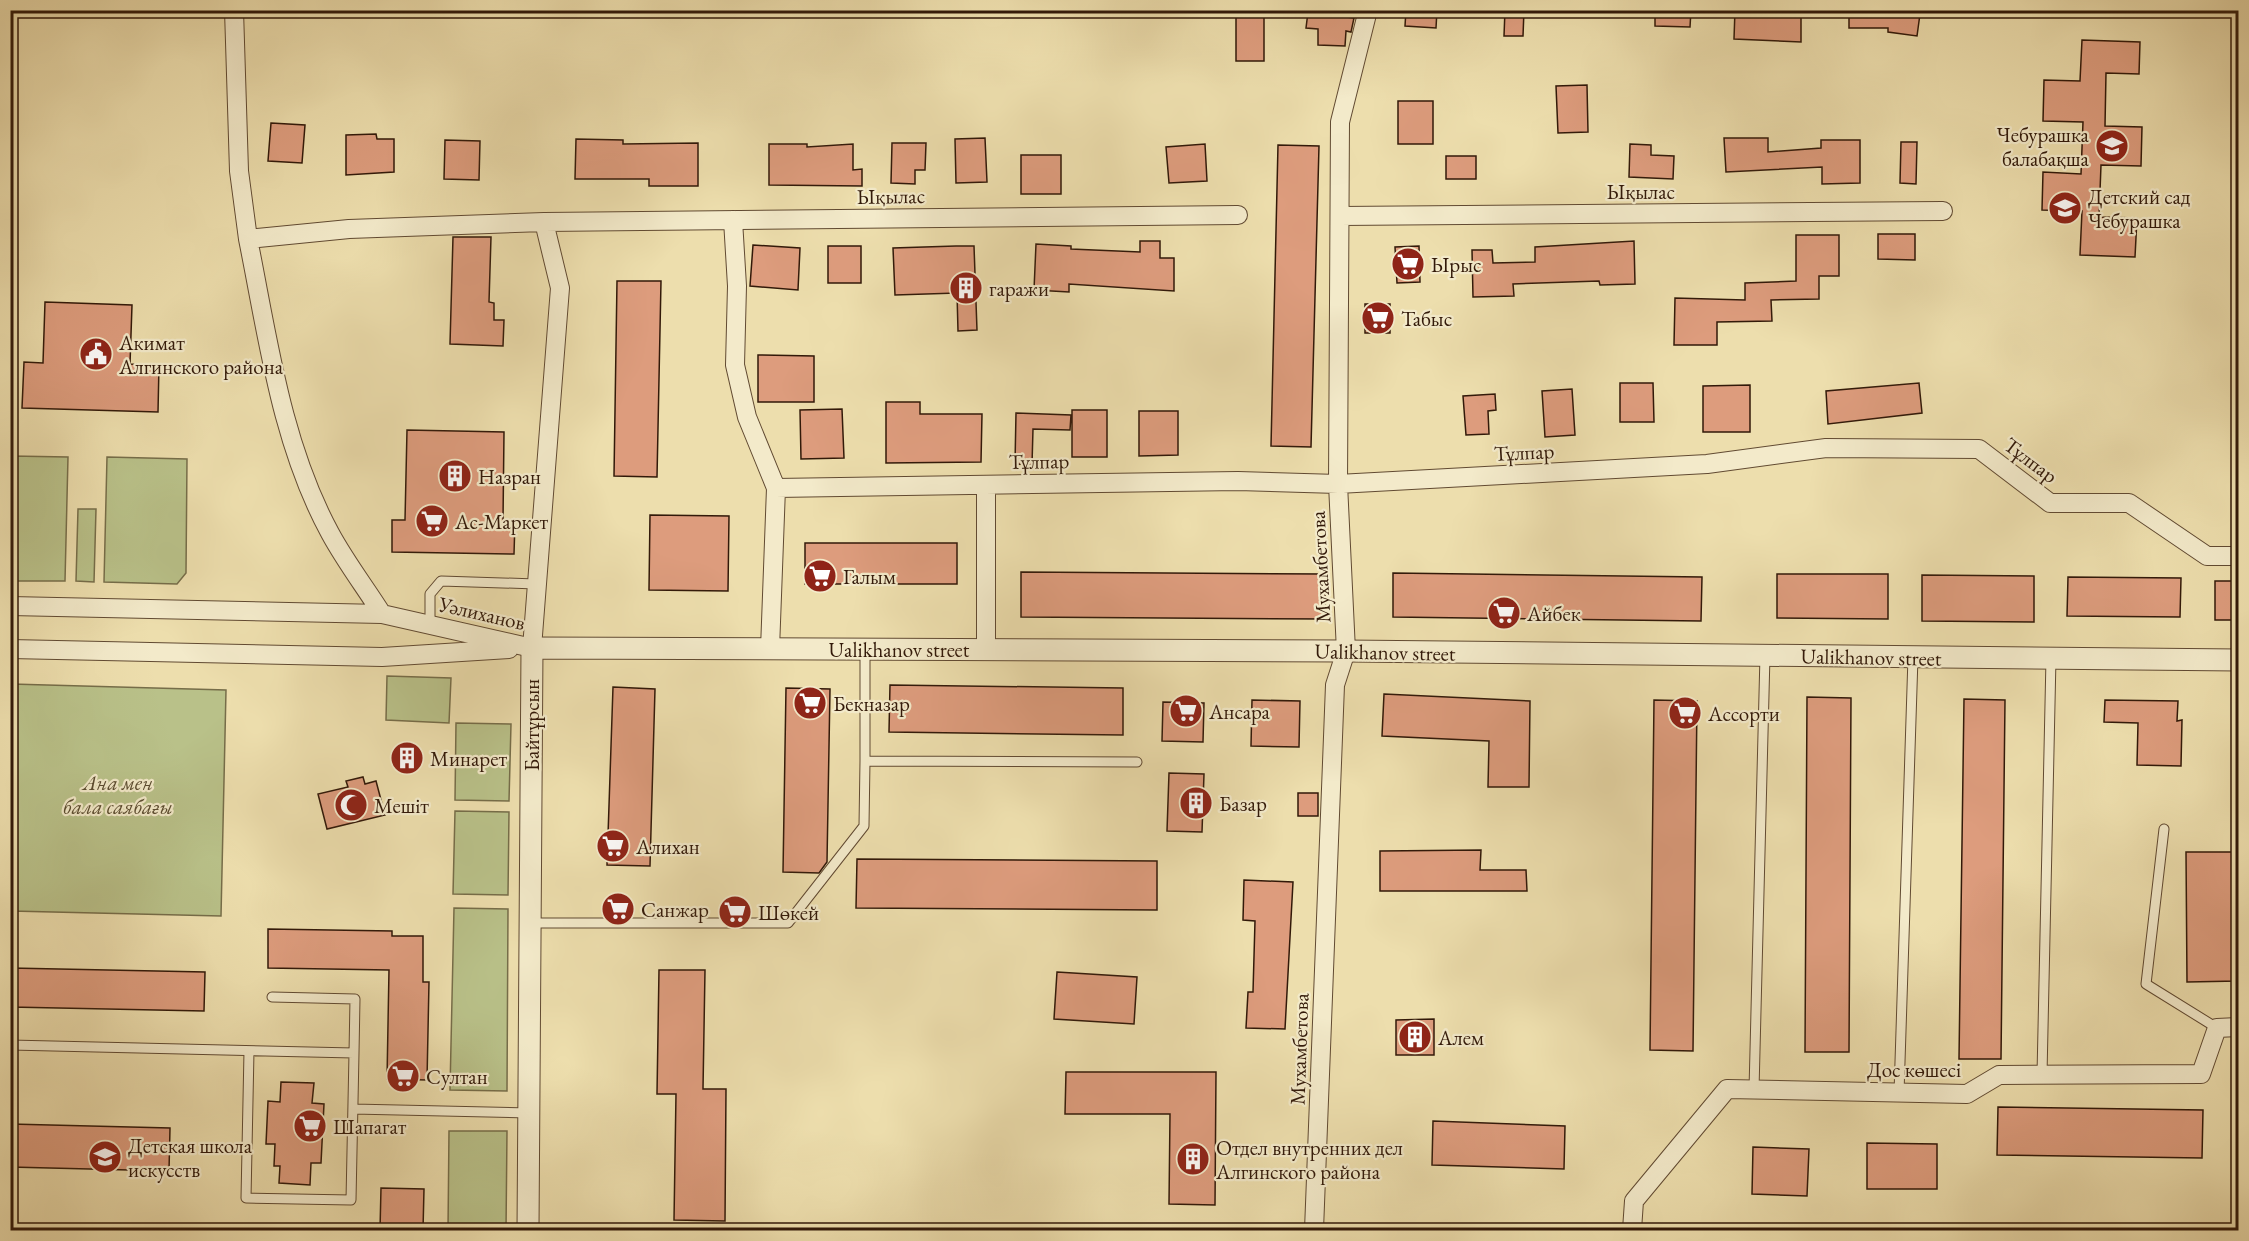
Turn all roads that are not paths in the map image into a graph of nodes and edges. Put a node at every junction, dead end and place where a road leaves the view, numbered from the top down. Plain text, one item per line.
1 (234, 10) edge
2 (1368, 10) edge
3 (1943, 211) dead end
4 (1238, 215) dead end
5 (1340, 216) junction
6 (733, 220) junction
7 (544, 222) junction
8 (248, 239) junction
9 (986, 484) junction
10 (1338, 484) junction
11 (776, 488) junction
12 (2238, 556) edge
13 (536, 584) junction
14 (10, 606) edge
15 (382, 614) junction
16 (430, 625) junction
17 (532, 648) junction
18 (10, 649) edge
19 (770, 649) junction
20 (865, 649) junction
21 (986, 650) junction
22 (1346, 651) junction
23 (1765, 656) junction
24 (1913, 657) junction
25 (2051, 658) junction
26 (2238, 660) edge
27 (865, 761) junction
28 (1137, 762) dead end
29 (2164, 829) dead end
30 (530, 923) junction
31 (272, 997) dead end
32 (2238, 1027) edge
33 (2217, 1028) junction
34 (10, 1045) edge
35 (249, 1051) junction
36 (354, 1053) junction
37 (2042, 1075) junction
38 (1754, 1090) junction
39 (1899, 1093) junction
40 (353, 1109) junction
41 (529, 1113) junction
42 (528, 1230) edge
43 (1314, 1230) edge
44 (1632, 1230) edge

1 - 8 street
2 - 5 street, Мухамбетова
3 - 5 street, Ықылас
4 - 6 street, Ықылас
5 - 10 street, Мухамбетова
6 - 7 street, Ықылас
6 - 11 street
7 - 8 street, Ықылас
7 - 13 street, Байтұрсын
8 - 15 street
9 - 10 street, Тұлпар
9 - 11 street, Тұлпар
9 - 21 street
10 - 12 street, Тұлпар
10 - 22 street, Мухамбетова
11 - 19 street
13 - 16 lane
13 - 17 street, Байтұрсын
14 - 15 street, Уәлиханов
15 - 16 street, Уәлиханов
16 - 17 street, Уәлиханов
17 - 18 street, Уәлиханов
17 - 19 street, Ualikhanov street
17 - 30 street, Байтұрсын
19 - 20 street, Ualikhanov street
20 - 21 street, Ualikhanov street
20 - 27 lane
21 - 22 street, Ualikhanov street
22 - 23 street, Ualikhanov street
22 - 43 street, Мухамбетова
23 - 24 street, Ualikhanov street
23 - 38 lane
24 - 25 street, Ualikhanov street
24 - 39 lane
25 - 26 street, Ualikhanov street
25 - 37 lane
27 - 28 lane
27 - 30 lane
29 - 33 lane
30 - 41 street, Байтұрсын
31 - 36 lane
32 - 33 street
33 - 37 street, Дос көшесі
34 - 35 lane
35 - 36 lane
35 - 40 lane
36 - 40 lane
37 - 39 street, Дос көшесі
38 - 39 street, Дос көшесі
38 - 44 street, Дос көшесі
40 - 41 lane
41 - 42 street, Байтұрсын

